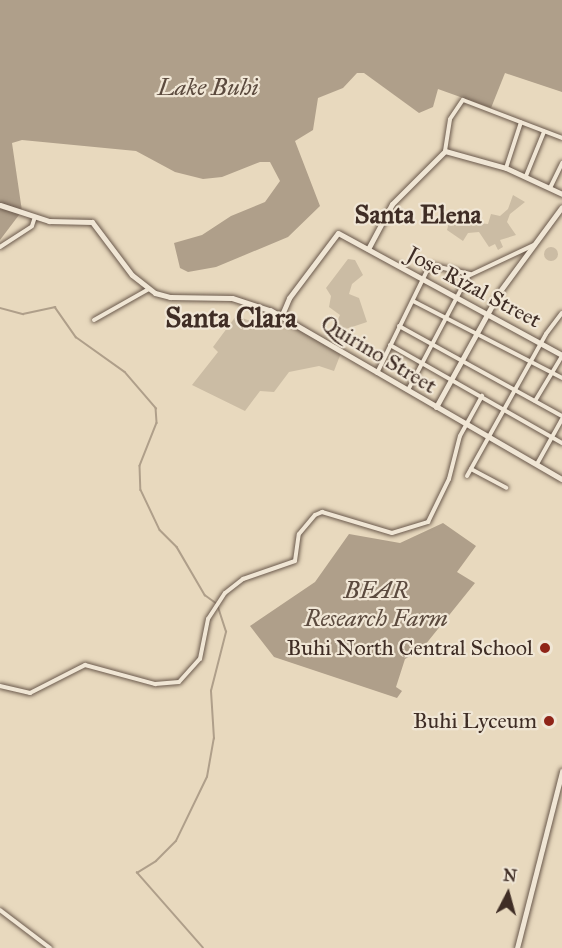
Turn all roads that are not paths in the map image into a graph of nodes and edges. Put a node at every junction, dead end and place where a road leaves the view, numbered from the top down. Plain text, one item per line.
1 (521, 122) junction
2 (544, 132) junction
3 (562, 138) edge
4 (445, 151) junction
5 (562, 163) edge
6 (506, 168) junction
7 (526, 176) junction
8 (550, 188) junction
9 (562, 194) edge
10 (0, 205) edge
11 (562, 207) edge
12 (35, 217) junction
13 (535, 244) junction
14 (0, 247) edge
15 (368, 249) junction
16 (471, 274) junction
17 (423, 280) junction
18 (149, 289) junction
19 (457, 297) junction
20 (413, 301) junction
21 (562, 313) edge
22 (487, 315) junction
23 (281, 317) junction
24 (447, 318) junction
25 (94, 320) dead end
26 (399, 326) junction
27 (477, 334) junction
28 (433, 343) junction
29 (542, 343) junction
30 (390, 345) junction
31 (562, 356) edge
32 (463, 359) junction
33 (423, 362) junction
34 (531, 363) junction
35 (377, 373) junction
36 (552, 373) junction
37 (452, 378) junction
38 (562, 378) edge
39 (515, 390) junction
40 (407, 391) junction
41 (482, 396) junction
42 (535, 401) junction
43 (436, 407) junction
44 (505, 409) junction
45 (562, 418) edge
46 (465, 424) junction
47 (552, 437) junction
48 (489, 438) junction
49 (562, 443) edge
50 (537, 464) junction
51 (471, 469) junction
52 (467, 476) dead end
53 (562, 479) edge
54 (506, 488) dead end
55 (0, 686) edge
56 (562, 771) edge
57 (0, 910) edge
58 (50, 948) edge
59 (517, 948) edge

1 - 2 street
1 - 4 street
1 - 6 street
2 - 3 street
2 - 7 street
4 - 6 street
4 - 15 street
5 - 8 street
6 - 7 street
7 - 8 street
8 - 9 street
10 - 12 street, Quirino Street
11 - 13 street
12 - 14 street
12 - 18 street, Quirino Street
13 - 16 street
13 - 22 street
15 - 17 street, Jose Rizal Street
15 - 23 street, Jose Rizal Street
16 - 17 street
16 - 19 street
17 - 19 street, Jose Rizal Street
17 - 20 street
18 - 23 street, Quirino Street
18 - 25 street
19 - 22 street, Jose Rizal Street
19 - 24 street
20 - 24 street
20 - 26 street
21 - 29 street
22 - 27 street
22 - 29 street, Jose Rizal Street
23 - 35 street, Quirino Street
24 - 27 street
24 - 28 street
26 - 28 street
26 - 30 street
27 - 32 street
27 - 34 street
28 - 32 street
28 - 33 street
29 - 31 street, Jose Rizal Street
29 - 34 street
30 - 33 street
30 - 35 street
31 - 36 street
32 - 37 street
32 - 39 street
33 - 37 street
33 - 40 street
34 - 36 street
34 - 39 street
35 - 40 street, Quirino Street
36 - 38 street
36 - 42 street
37 - 41 street
37 - 43 street
39 - 42 street
39 - 44 street
40 - 43 street, Quirino Street
41 - 44 street
41 - 46 street
42 - 45 street
43 - 46 street, Quirino Street
44 - 47 street
44 - 48 street
45 - 47 street
46 - 48 street, Quirino Street
46 - 55 street
47 - 49 street
47 - 50 street
48 - 50 street, Quirino Street
48 - 51 street
50 - 53 street, Quirino Street
51 - 52 street
51 - 54 street
56 - 59 street
57 - 58 street

